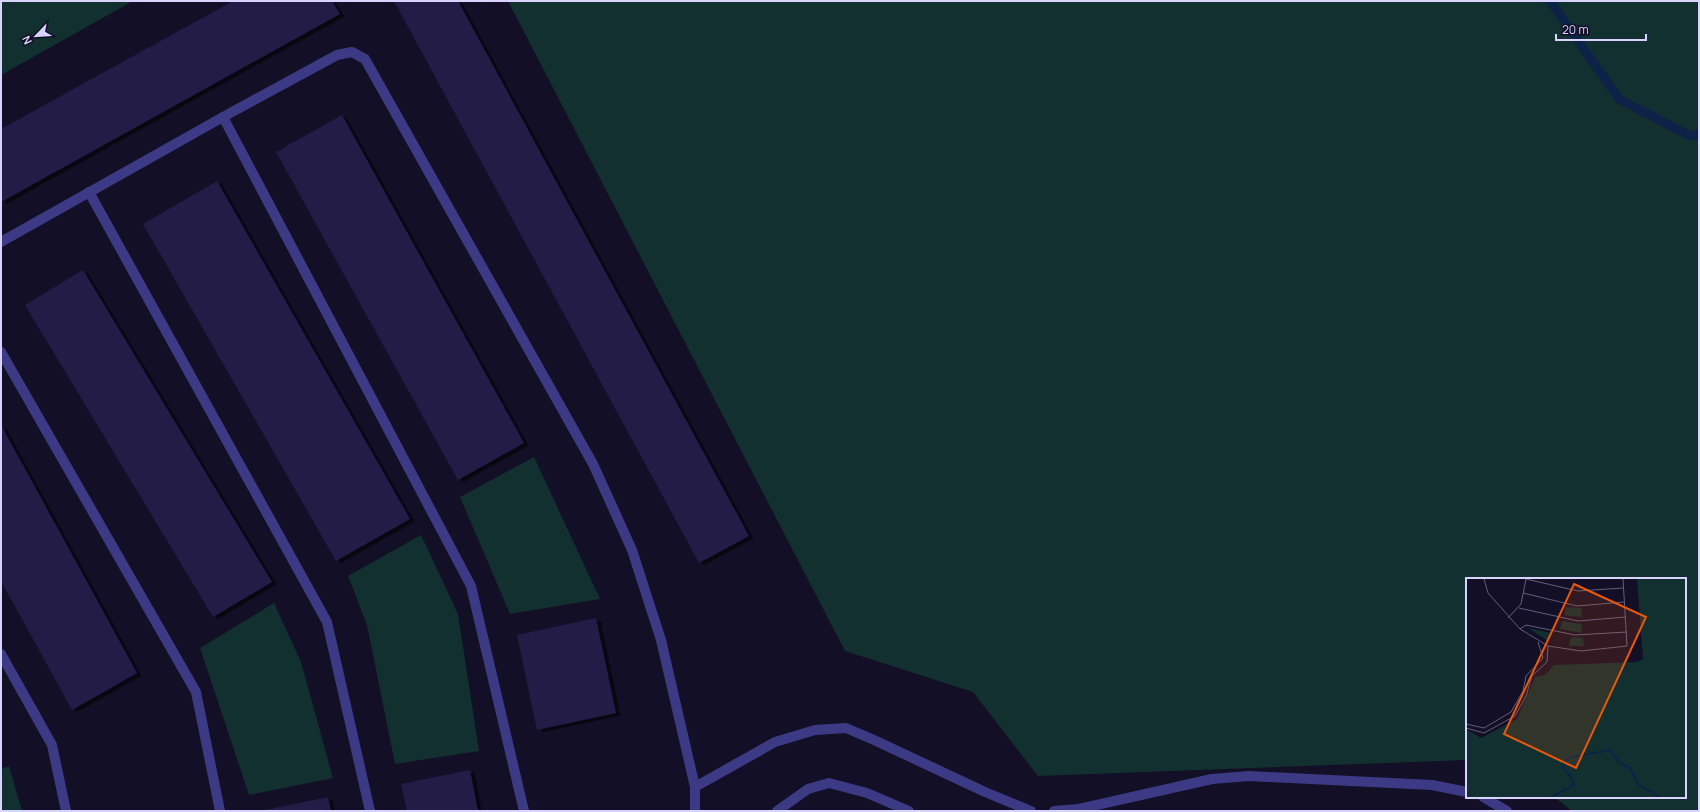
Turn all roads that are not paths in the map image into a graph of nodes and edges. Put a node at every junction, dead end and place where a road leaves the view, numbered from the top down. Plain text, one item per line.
1 (223, 117) junction
2 (90, 192) junction
3 (1, 242) edge
4 (1, 352) edge
5 (1, 654) edge
6 (695, 787) junction
7 (1466, 792) edge
8 (1485, 798) edge
9 (66, 811) edge
10 (220, 811) edge
11 (370, 811) edge
12 (524, 811) edge
13 (695, 811) edge
14 (777, 811) edge
15 (909, 811) edge
16 (1031, 811) edge
17 (1054, 811) edge
18 (1507, 811) edge

1 - 2 street
1 - 6 street
1 - 12 street
2 - 3 street
2 - 11 street
4 - 10 street
5 - 9 street
6 - 13 street
6 - 16 street
7 - 17 street
8 - 18 street
14 - 15 street

